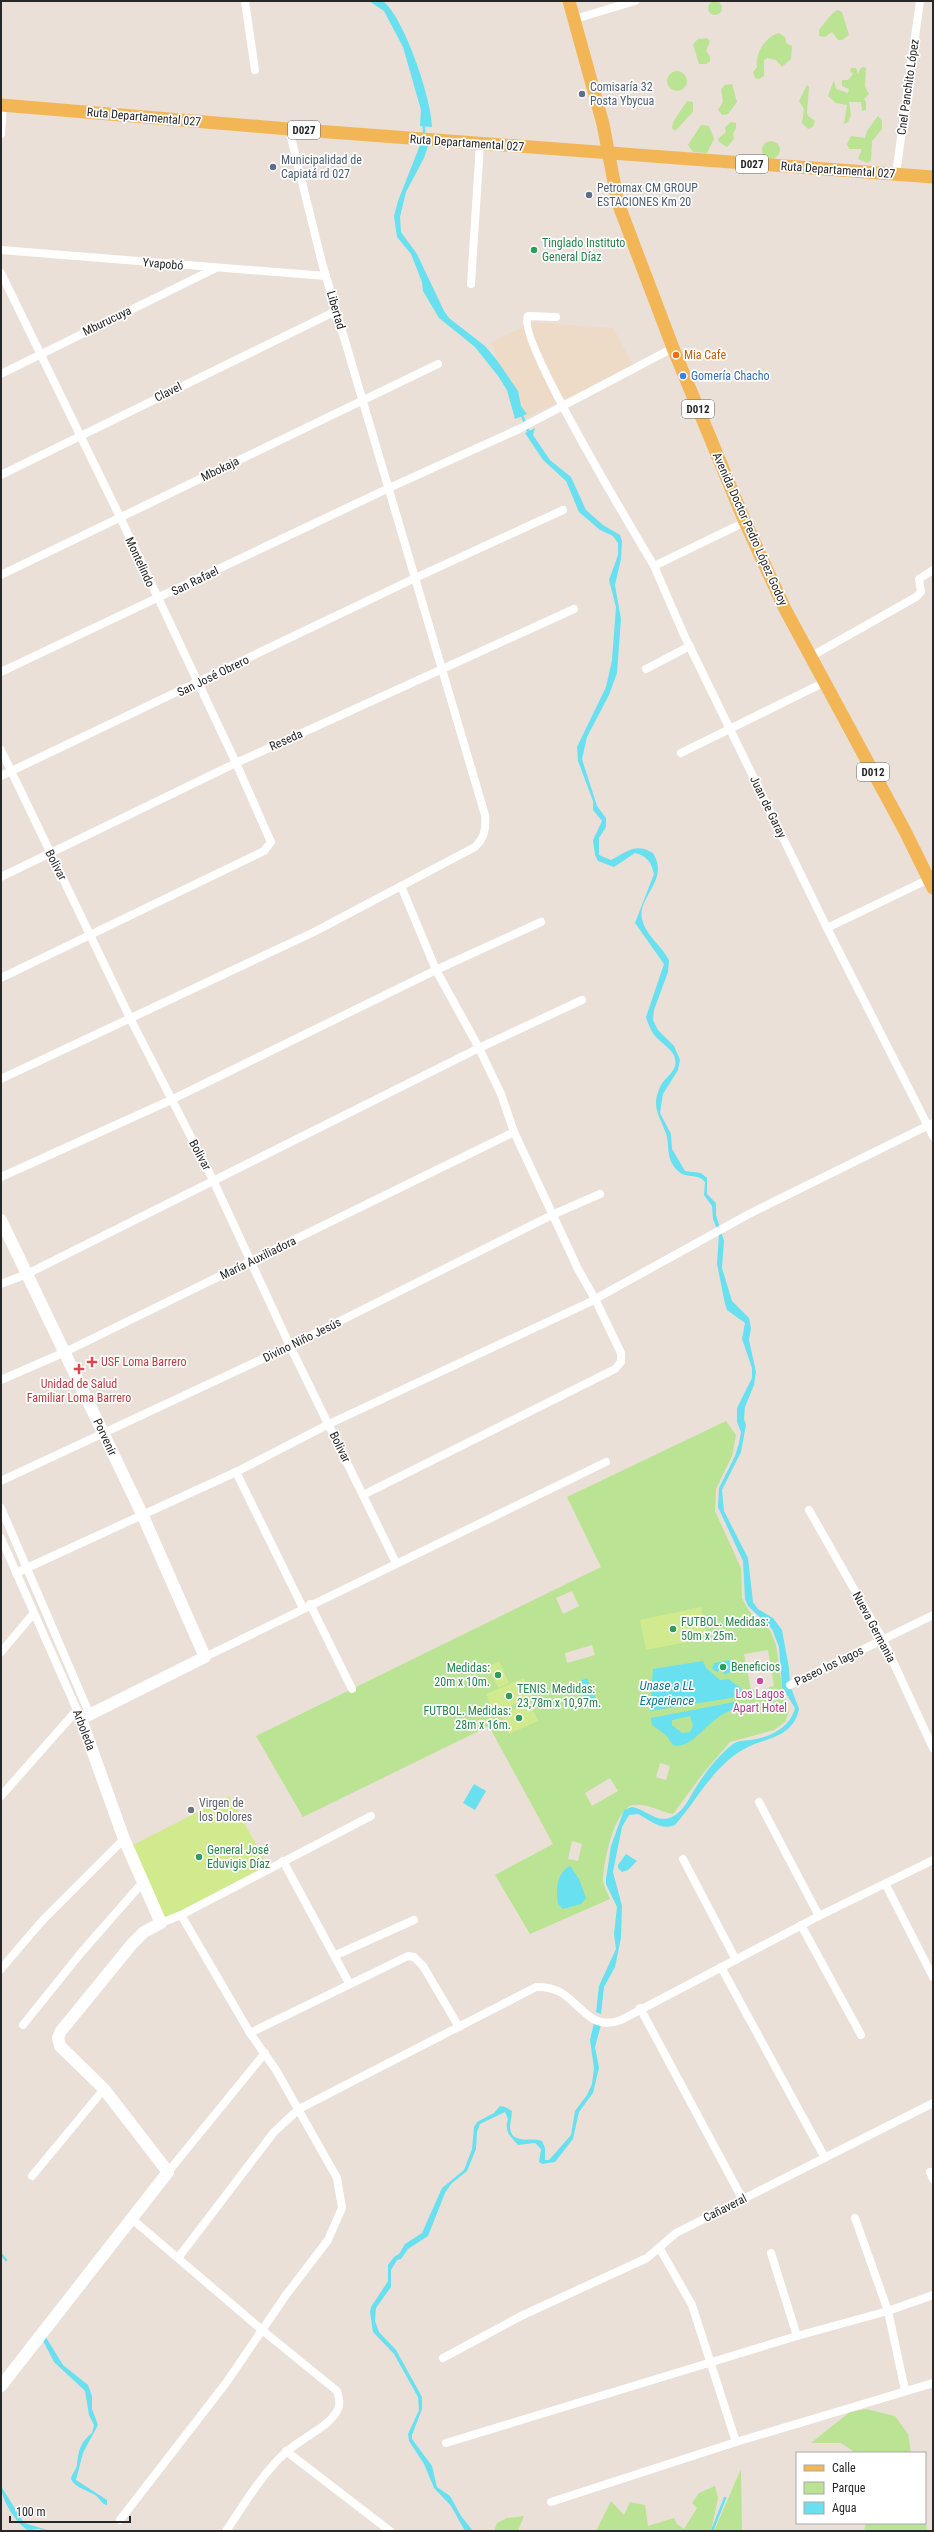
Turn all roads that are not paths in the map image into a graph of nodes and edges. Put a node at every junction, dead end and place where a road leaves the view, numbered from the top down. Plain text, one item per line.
1 (245, 1) edge
2 (569, 1) edge
3 (635, 1) edge
4 (920, 1) edge
5 (575, 19) junction
6 (255, 70) dead end
7 (2, 105) edge
8 (289, 129) junction
9 (1, 134) edge
10 (480, 144) junction
11 (608, 154) junction
12 (896, 174) junction
13 (933, 177) edge
14 (1, 250) edge
15 (214, 269) junction
16 (1, 273) edge
17 (326, 276) junction
18 (471, 284) dead end
19 (336, 311) junction
20 (556, 317) dead end
21 (673, 348) junction
22 (41, 354) junction
23 (438, 364) dead end
24 (1, 374) edge
25 (363, 400) junction
26 (563, 407) junction
27 (79, 436) junction
28 (1, 475) edge
29 (389, 488) junction
30 (563, 510) dead end
31 (120, 518) junction
32 (745, 522) junction
33 (654, 566) junction
34 (933, 570) edge
35 (1, 575) edge
36 (414, 579) junction
37 (157, 599) junction
38 (574, 609) dead end
39 (690, 646) junction
40 (810, 657) junction
41 (442, 669) junction
42 (646, 669) dead end
43 (1, 672) edge
44 (198, 683) junction
45 (823, 683) junction
46 (730, 729) junction
47 (1, 750) edge
48 (681, 753) dead end
49 (236, 763) junction
50 (12, 771) junction
51 (1, 776) edge
52 (50, 853) junction
53 (1, 878) edge
54 (931, 883) edge
55 (401, 886) junction
56 (542, 922) dead end
57 (827, 928) junction
58 (90, 934) junction
59 (436, 970) junction
60 (1, 978) edge
61 (582, 1000) dead end
62 (131, 1020) junction
63 (479, 1048) junction
64 (1, 1079) edge
65 (171, 1100) junction
66 (931, 1125) edge
67 (514, 1132) junction
68 (933, 1136) edge
69 (1, 1177) edge
70 (213, 1180) junction
71 (600, 1194) dead end
72 (552, 1215) junction
73 (1, 1220) edge
74 (252, 1262) junction
75 (27, 1274) junction
76 (1, 1284) edge
77 (596, 1299) junction
78 (290, 1346) junction
79 (65, 1352) junction
80 (1, 1380) edge
81 (329, 1424) junction
82 (104, 1434) junction
83 (606, 1462) dead end
84 (236, 1472) junction
85 (1, 1482) edge
86 (363, 1495) junction
87 (1, 1508) edge
88 (809, 1510) dead end
89 (142, 1514) junction
90 (1, 1538) edge
91 (16, 1542) junction
92 (4, 1555) edge
93 (396, 1562) junction
94 (27, 1568) junction
95 (16, 1573) junction
96 (307, 1606) junction
97 (34, 1613) junction
98 (933, 1615) edge
99 (883, 1640) junction
100 (1, 1652) edge
101 (205, 1657) junction
102 (790, 1685) dead end
103 (352, 1689) dead end
104 (83, 1715) junction
105 (933, 1748) edge
106 (1, 1796) edge
107 (759, 1802) dead end
108 (371, 1816) dead end
109 (124, 1839) junction
110 (683, 1859) dead end
111 (933, 1860) edge
112 (283, 1861) junction
113 (143, 1882) junction
114 (886, 1885) junction
115 (181, 1915) junction
116 (819, 1916) junction
117 (414, 1920) dead end
118 (161, 1923) junction
119 (800, 1926) junction
120 (336, 1955) junction
121 (736, 1960) junction
122 (721, 1967) junction
123 (1, 1969) edge
124 (933, 1977) edge
125 (349, 1983) junction
126 (640, 2008) junction
127 (23, 2025) dead end
128 (459, 2027) junction
129 (250, 2033) junction
130 (861, 2035) dead end
131 (265, 2053) junction
132 (104, 2089) junction
133 (933, 2103) edge
134 (299, 2110) junction
135 (825, 2158) junction
136 (168, 2172) junction
137 (32, 2176) dead end
138 (743, 2200) junction
139 (855, 2218) dead end
140 (132, 2219) junction
141 (660, 2249) junction
142 (771, 2252) dead end
143 (178, 2258) junction
144 (933, 2295) edge
145 (888, 2311) junction
146 (262, 2330) junction
147 (797, 2336) junction
148 (443, 2358) dead end
149 (711, 2362) junction
150 (933, 2383) edge
151 (1, 2386) edge
152 (905, 2390) junction
153 (736, 2442) junction
154 (446, 2443) dead end
155 (286, 2451) junction
156 (551, 2502) dead end
157 (120, 2520) dead end
158 (226, 2531) edge
159 (390, 2531) edge

1 - 6 street
2 - 5 main road, D012
3 - 5 street
4 - 12 street, Cnel Panchito López
5 - 11 main road, D012
7 - 8 main road, Ruta Departamental 027 / D027
7 - 9 street
8 - 10 main road, Ruta Departamental 027 / D027
8 - 17 street, Libertad
10 - 11 main road, Ruta Departamental 027 / D027
10 - 18 street
11 - 12 main road, Ruta Departamental 027 / D027
11 - 21 main road, Avenida Doctor Pedro López Godoy / D012
12 - 13 main road, Ruta Departamental 027 / D027
14 - 15 street, Yvapobó
15 - 17 street, Yvapobó
15 - 22 street, Mburucuya
16 - 22 street, Montelindo
17 - 19 street, Libertad
19 - 25 street, Libertad
19 - 27 street, Clavel
20 - 26 street, Juan de Garay
21 - 26 street, San Rafael
21 - 32 main road, Avenida Doctor Pedro López Godoy / D012
22 - 24 street, Mburucuya
22 - 27 street, Montelindo
23 - 25 street, Mbokaja
25 - 29 street, Libertad
25 - 31 street, Mbokaja
26 - 29 street, San Rafael
26 - 33 street, Juan de Garay
27 - 28 street, Clavel
27 - 31 street, Montelindo
29 - 36 street, Libertad
29 - 37 street, San Rafael
30 - 36 street, San José Obrero
31 - 35 street, Mbokaja
31 - 37 street, Montelindo
32 - 33 street
32 - 40 main road, Avenida Doctor Pedro López Godoy / D012
33 - 39 street, Juan de Garay
34 - 40 street
36 - 41 street, Libertad
36 - 44 street, San José Obrero
37 - 43 street, San Rafael
37 - 44 street, Montelindo
38 - 41 street, Reseda
39 - 42 street
39 - 46 street, Juan de Garay
40 - 45 main road, Avenida Doctor Pedro López Godoy / D012
41 - 49 street, Reseda
41 - 55 street, Libertad
44 - 49 street, Montelindo
44 - 50 street, San José Obrero
45 - 46 street
45 - 54 main road, Avenida Doctor Pedro López Godoy / D012
46 - 48 street
46 - 57 street, Juan de Garay
47 - 50 street, Bolivar
49 - 52 street, Reseda
49 - 58 street, Montelindo
50 - 51 street, San José Obrero
50 - 52 street, Bolivar
52 - 53 street, Reseda
52 - 58 street, Bolivar
54 - 57 street
55 - 59 street
55 - 62 street, Libertad
56 - 59 street
57 - 66 street, Juan de Garay
58 - 60 street
58 - 62 street, Bolivar
59 - 63 street
59 - 65 street
61 - 63 street
62 - 64 street, Libertad
62 - 65 street, Bolivar
63 - 67 street
63 - 70 street
65 - 69 street
65 - 70 street, Bolivar
66 - 68 street, Juan de Garay
66 - 77 street
67 - 72 street
67 - 74 street, María Auxiliadora
70 - 74 street, Bolivar
70 - 75 street
71 - 72 street, Divino Niño Jesús
72 - 77 street
72 - 78 street, Divino Niño Jesús
73 - 75 street, Porvenir
74 - 78 street, Bolivar
74 - 79 street, María Auxiliadora
75 - 76 street
75 - 79 street, Porvenir
77 - 81 street
77 - 86 street
78 - 81 street, Bolivar
78 - 82 street, Divino Niño Jesús
79 - 80 street, María Auxiliadora
79 - 82 street, Porvenir
81 - 84 street
81 - 86 street, Bolivar
82 - 85 street, Divino Niño Jesús
82 - 89 street, Porvenir
83 - 93 street
84 - 89 street
84 - 96 street
86 - 93 street, Bolivar
87 - 91 street, Arboleda
88 - 99 street, Nueva Germania
89 - 94 street
89 - 101 street, Porvenir
90 - 92 street, Arboleda
91 - 92 street
91 - 94 street, Arboleda
92 - 95 street, Arboleda
93 - 96 street
94 - 95 street
94 - 104 street, Arboleda
95 - 97 street, Arboleda
96 - 101 street
96 - 103 street
97 - 100 street
97 - 104 street, Arboleda
98 - 99 street, Paseo los lagos
99 - 102 street, Paseo los lagos
99 - 105 street, Nueva Germania
101 - 104 street
104 - 106 street
104 - 109 street, Arboleda
107 - 116 street
108 - 112 street
109 - 113 street, Arboleda
109 - 123 street
110 - 121 street
111 - 114 street
112 - 115 street
112 - 120 street
113 - 118 street, Arboleda
113 - 127 street
114 - 116 street
114 - 124 street
115 - 118 street
115 - 129 street
116 - 119 street
117 - 120 street
118 - 132 street
119 - 121 street
119 - 130 street
120 - 125 street
121 - 122 street
122 - 126 street
122 - 135 street
125 - 128 street
125 - 129 street
126 - 128 street
126 - 138 street
128 - 134 street
129 - 131 street
131 - 134 street
131 - 136 street
132 - 136 street
132 - 137 street
133 - 135 street, Cañaveral
134 - 143 street
134 - 146 street
135 - 138 street, Cañaveral
136 - 140 street
138 - 141 street, Cañaveral
139 - 145 street
140 - 143 street
140 - 151 street
141 - 148 street, Cañaveral
141 - 149 street
142 - 147 street
143 - 146 street
144 - 145 street
145 - 147 street
145 - 152 street
146 - 155 street
146 - 157 street
147 - 149 street
149 - 153 street
149 - 154 street
150 - 152 street
152 - 153 street
153 - 156 street
155 - 158 street
155 - 159 street

